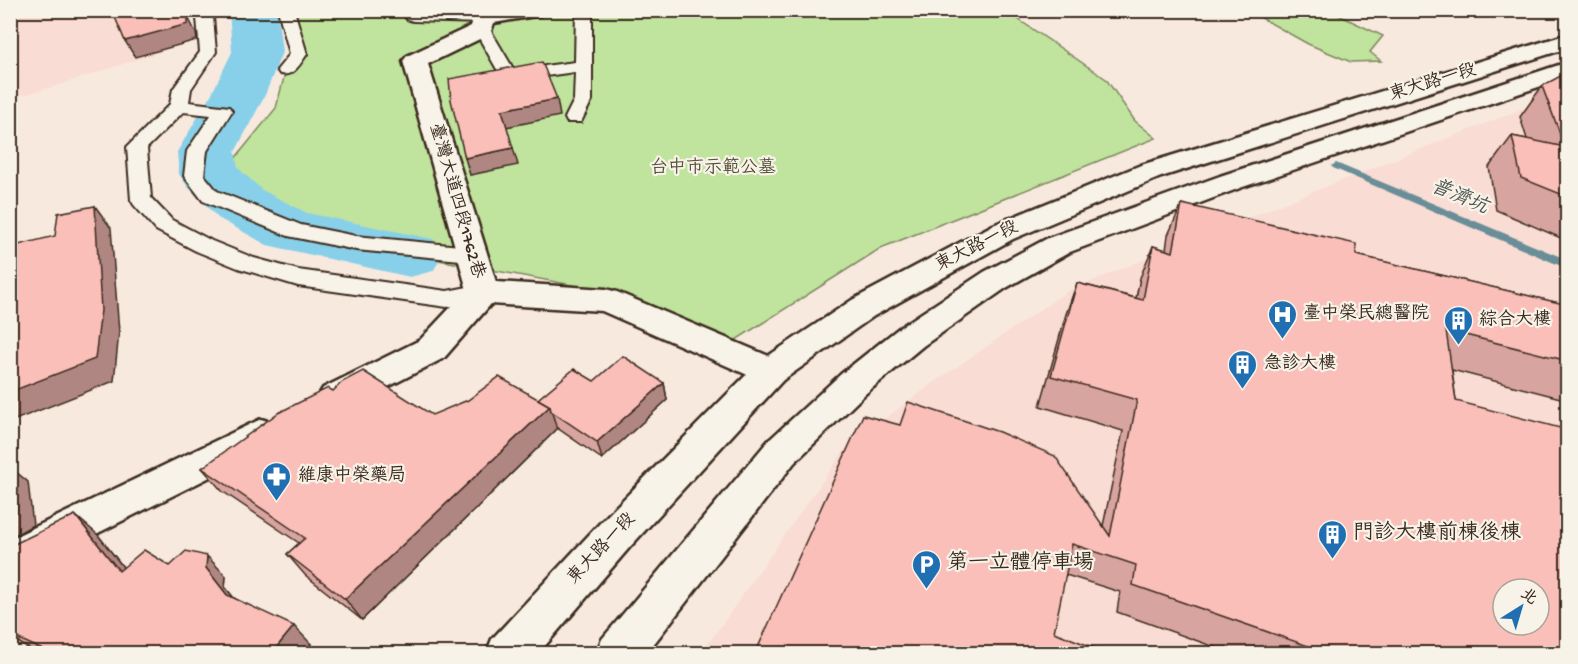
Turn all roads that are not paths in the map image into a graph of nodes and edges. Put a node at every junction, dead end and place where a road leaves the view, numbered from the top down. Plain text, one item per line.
1 (199, 10) edge
2 (286, 10) edge
3 (405, 10) edge
4 (533, 10) edge
5 (584, 10) edge
6 (482, 23) junction
7 (1568, 41) edge
8 (584, 66) junction
9 (1568, 69) edge
10 (286, 70) dead end
11 (179, 106) junction
12 (574, 118) dead end
13 (471, 254) junction
14 (483, 292) junction
15 (771, 371) junction
16 (10, 559) edge
17 (508, 654) edge
18 (618, 654) edge

1 - 11 lane
2 - 10 lane
3 - 6 lane
4 - 6 street, 臺灣大道四段1762巷
5 - 8 lane
6 - 8 lane
6 - 13 street, 臺灣大道四段1762巷
7 - 15 street, 東大路一段
8 - 12 lane
9 - 18 street, 東大路一段
11 - 13 lane
11 - 14 lane
13 - 14 street, 臺灣大道四段1762巷
14 - 15 street
14 - 16 street, 臺灣大道四段1762巷
15 - 17 street, 東大路一段

